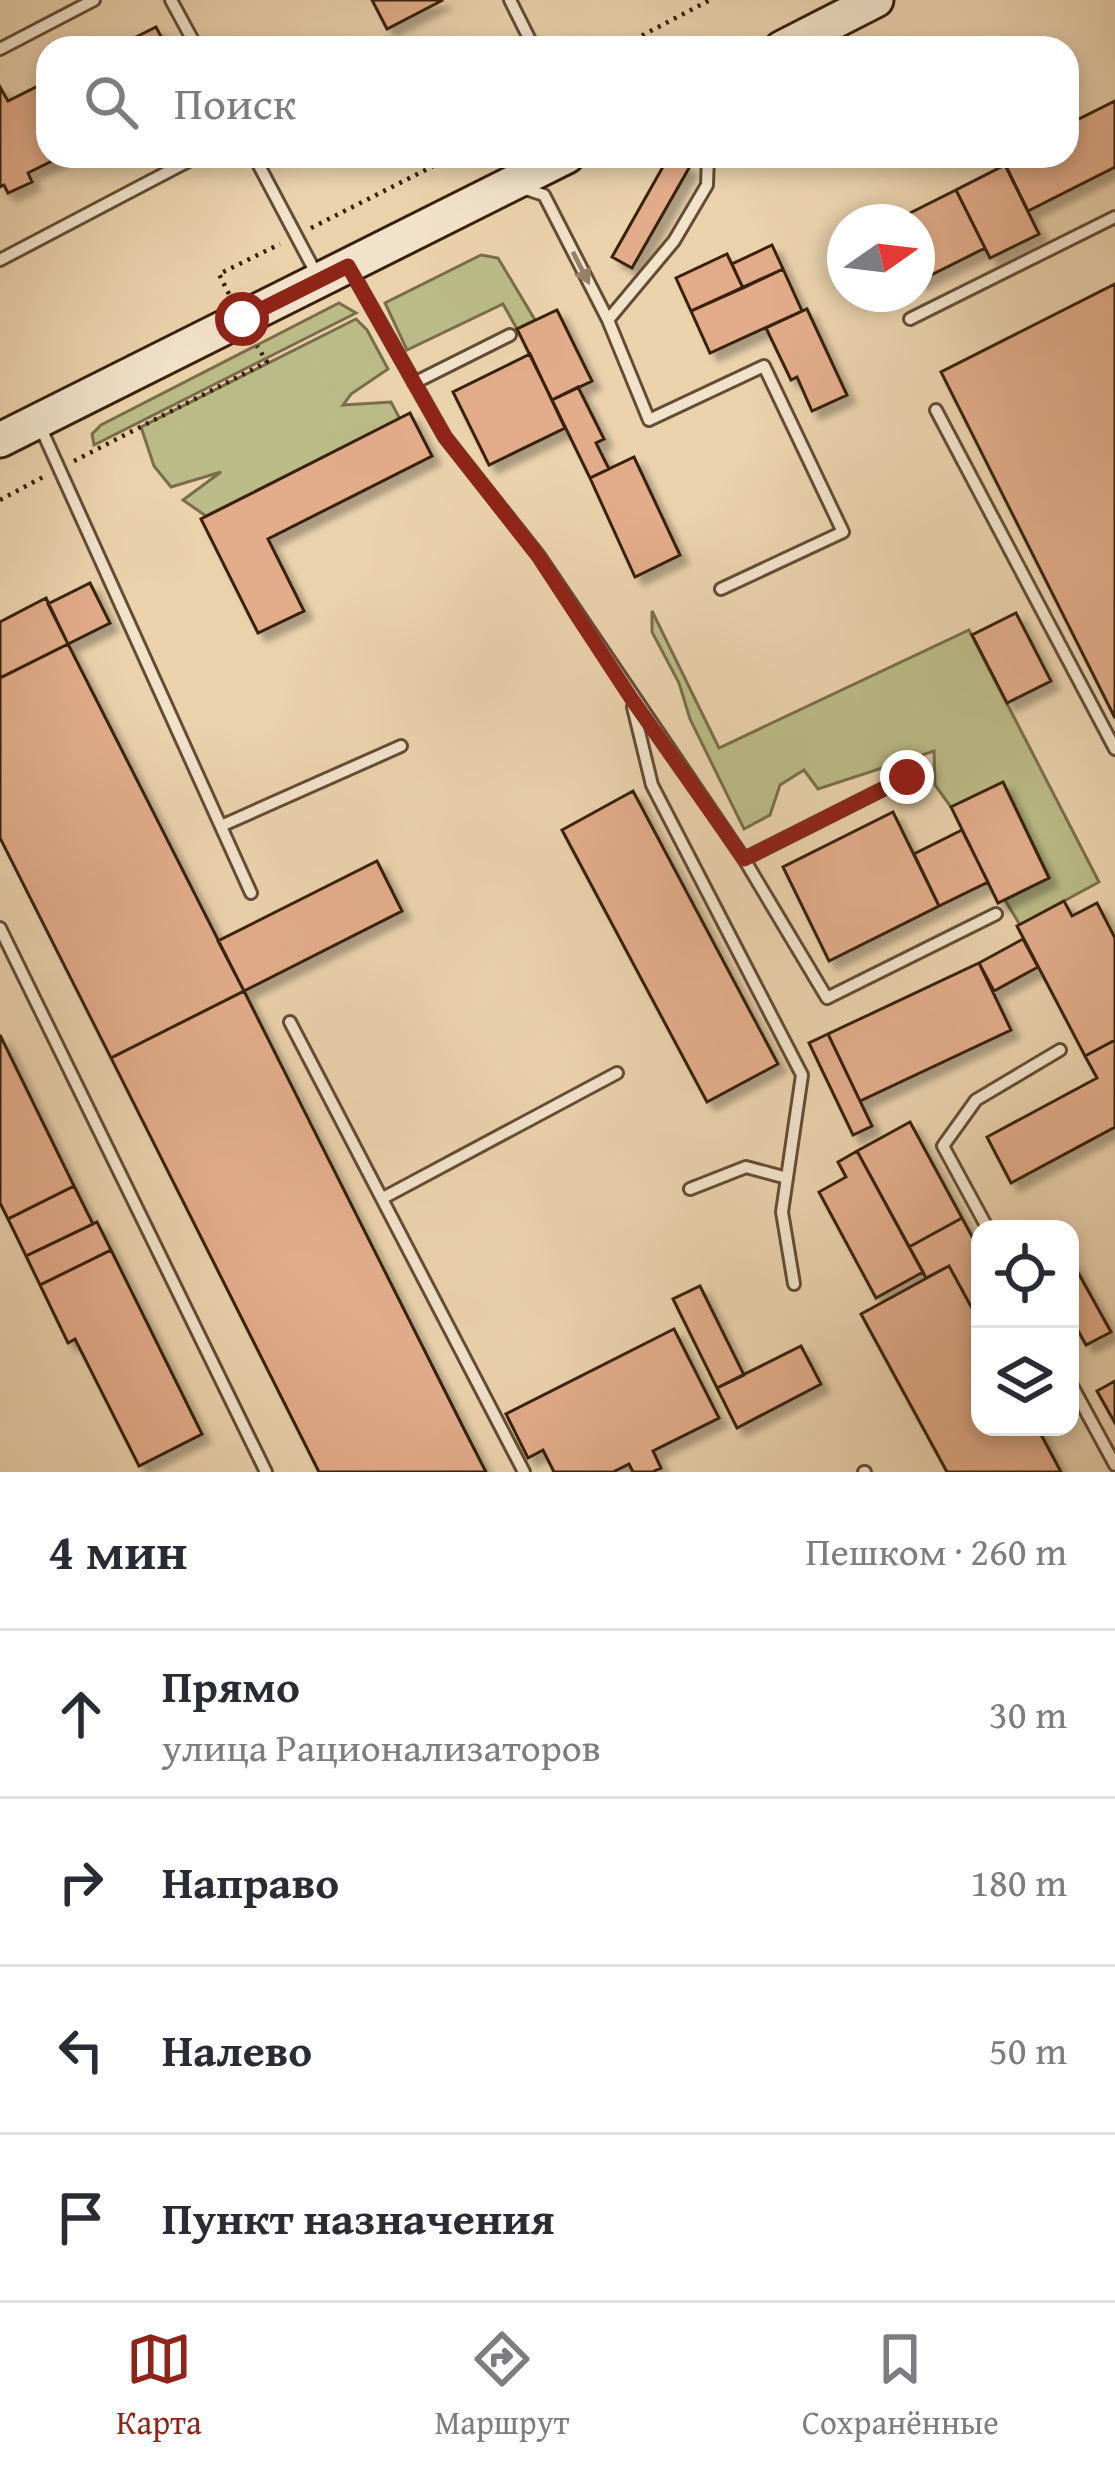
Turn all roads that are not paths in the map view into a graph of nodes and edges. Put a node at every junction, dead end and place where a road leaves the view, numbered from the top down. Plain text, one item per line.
1 (94, 0) edge
2 (171, 0) edge
3 (510, 0) edge
4 (865, 2) edge
5 (190, 36) edge
6 (528, 36) edge
7 (804, 36) edge
8 (0, 49) edge
9 (175, 168) edge
10 (262, 168) edge
11 (543, 168) edge
12 (708, 168) edge
13 (511, 184) junction
14 (1115, 218) edge
15 (0, 260) edge
16 (333, 273) junction
17 (910, 319) dead end
18 (608, 320) junction
19 (510, 335) dead end
20 (414, 383) junction
21 (936, 410) dead end
22 (38, 421) junction
23 (0, 440) edge
24 (721, 589) dead end
25 (631, 698) junction
26 (401, 746) dead end
27 (1115, 749) edge
28 (907, 777) dead end
29 (221, 826) junction
30 (744, 859) junction
31 (251, 893) dead end
32 (997, 914) dead end
33 (0, 928) edge
34 (290, 1022) dead end
35 (1060, 1050) dead end
36 (617, 1072) dead end
37 (787, 1178) junction
38 (690, 1189) dead end
39 (383, 1198) junction
40 (983, 1220) edge
41 (794, 1284) dead end
42 (1079, 1399) edge
43 (1115, 1466) edge
44 (266, 1472) edge
45 (524, 1472) edge

1 - 8 lane
2 - 5 lane
3 - 6 lane
4 - 7 main road
9 - 15 lane
10 - 16 lane
11 - 13 main road
12 - 18 lane
13 - 16 main road
13 -> 18 lane
14 - 17 lane
16 - 20 lane
16 - 22 main road
18 - 24 lane
19 - 20 lane
20 - 25 lane
21 - 27 lane
22 - 23 main road
22 - 29 lane
25 - 30 lane
25 - 37 lane
26 - 29 lane
28 - 30 lane
29 - 31 lane
30 - 32 lane
33 - 44 lane
34 - 39 lane
35 - 40 lane
36 - 39 lane
37 - 38 lane
37 - 41 lane
39 - 45 lane
42 - 43 lane

